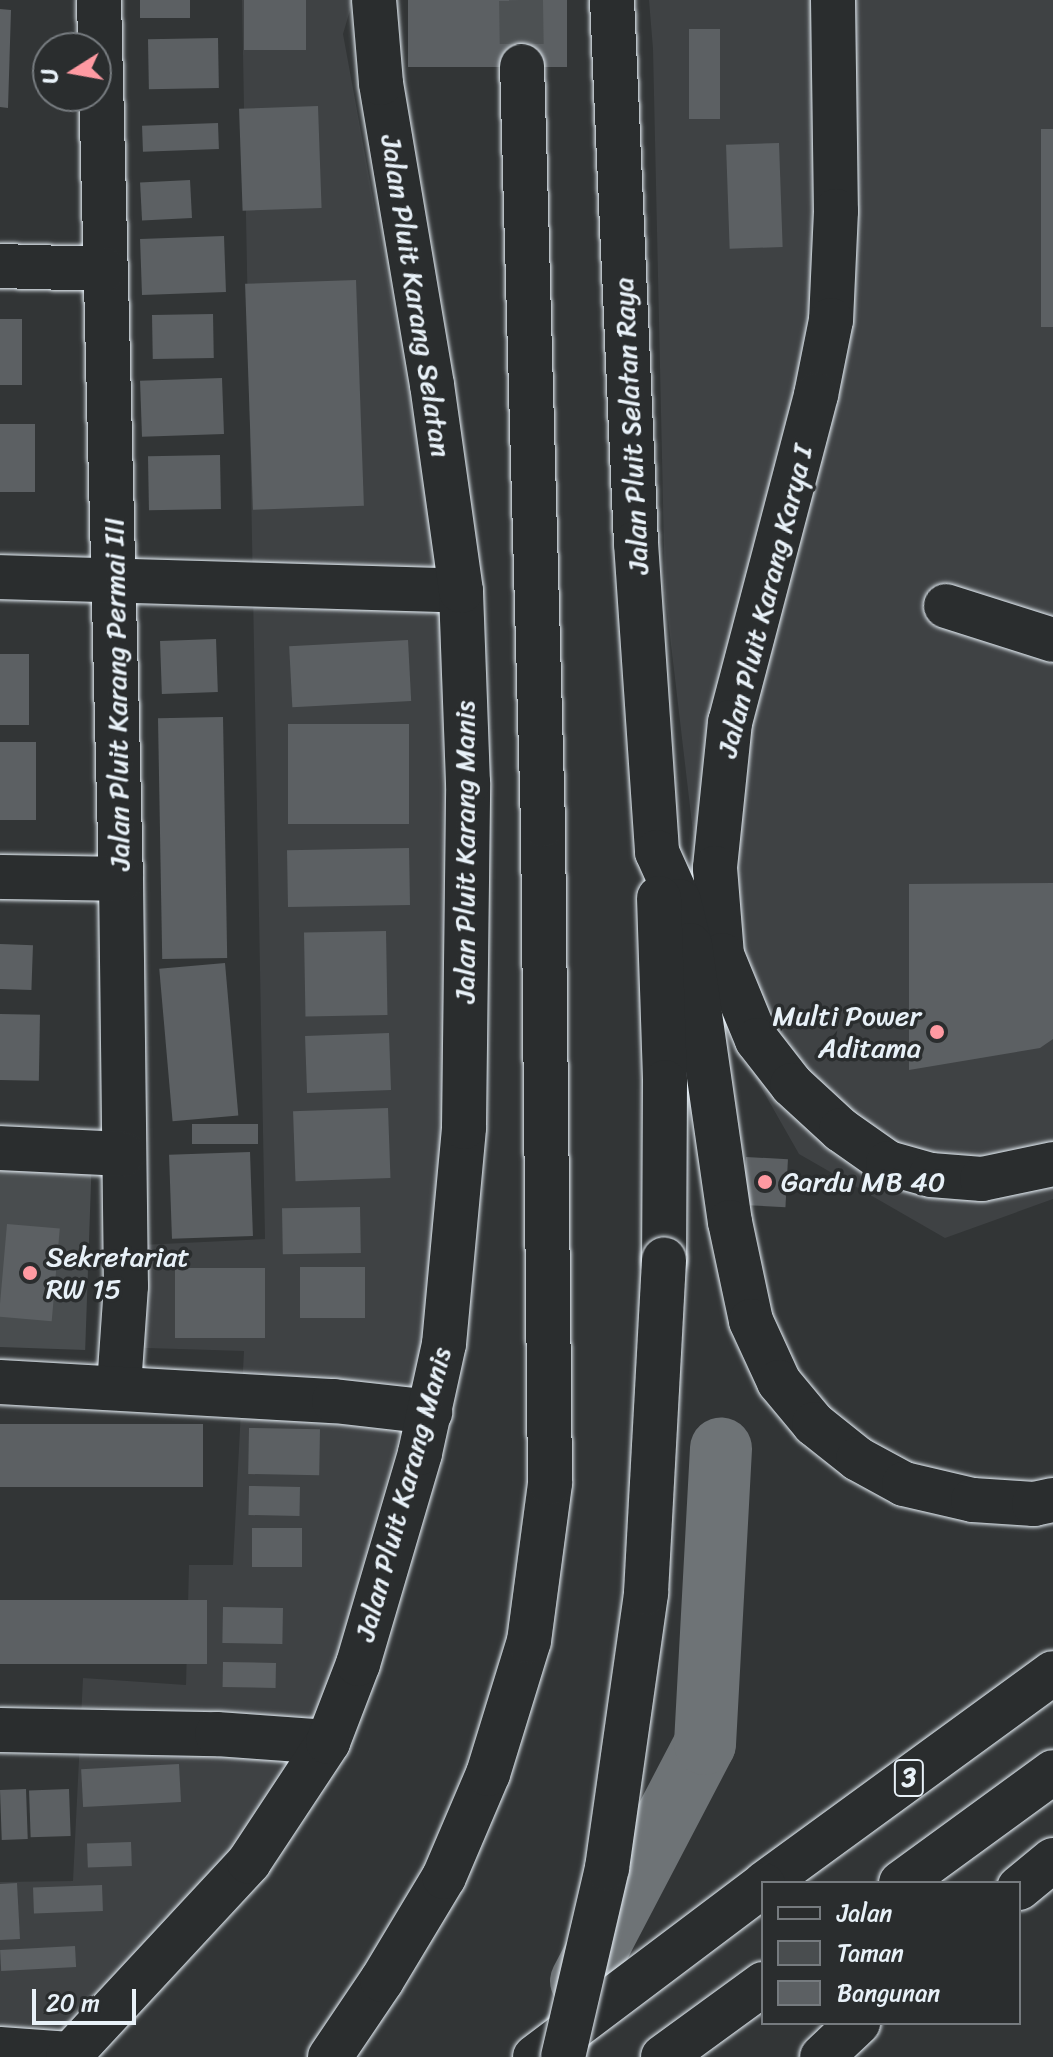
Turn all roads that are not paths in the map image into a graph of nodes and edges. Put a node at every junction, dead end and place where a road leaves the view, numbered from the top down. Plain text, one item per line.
1 (99, 0) edge
2 (374, 0) edge
3 (612, 0) edge
4 (833, 0) edge
5 (522, 66) tunnel mouth
6 (0, 266) edge
7 (104, 269) junction
8 (0, 577) edge
9 (115, 579) junction
10 (461, 591) junction
11 (946, 606) dead end
12 (1053, 640) edge
13 (657, 852) junction
14 (0, 877) edge
15 (121, 879) junction
16 (0, 1148) edge
17 (123, 1154) junction
18 (1053, 1164) edge
19 (0, 1382) edge
20 (119, 1387) junction
21 (430, 1412) junction
22 (1053, 1500) edge
23 (1053, 1673) edge
24 (0, 1730) edge
25 (328, 1742) junction
26 (1053, 1772) edge
27 (1053, 1860) edge
28 (768, 1881) edge
29 (904, 1881) edge
30 (761, 1886) edge
31 (1021, 1886) edge
32 (761, 1985) edge
33 (856, 2025) edge
34 (0, 2049) edge
35 (69, 2056) edge
36 (330, 2057) edge
37 (535, 2057) edge
38 (563, 2057) edge
39 (663, 2057) edge
40 (822, 2057) edge

1 - 7 main road, Jalan Pluit Karang Permai III
2 - 10 main road, Jalan Pluit Karang Selatan
3 - 13 main road, Jalan Pluit Selatan Raya
4 - 18 main road, Jalan Pluit Karang Karya I
5 - 36 main road
6 - 7 main road
7 - 9 main road, Jalan Pluit Karang Permai III
8 - 9 main road
9 - 10 main road
9 - 15 main road, Jalan Pluit Karang Permai III
10 - 21 main road, Jalan Pluit Karang Manis
11 - 12 main road
13 - 22 main road
13 - 38 main road, Jalan Pluit Selatan Raya, bridge
14 - 15 main road
15 - 17 main road, Jalan Pluit Karang Permai III
16 - 17 main road
17 - 20 main road, Jalan Pluit Karang Permai III
19 - 20 main road
20 - 21 main road
21 - 25 main road, Jalan Pluit Karang Manis
23 - 28 main road, 3
24 - 25 main road
25 - 35 main road, Jalan Pluit Karang Manis
26 - 29 main road
27 - 31 main road
30 - 37 main road, 3
32 - 39 main road
33 - 40 main road
34 - 35 main road

